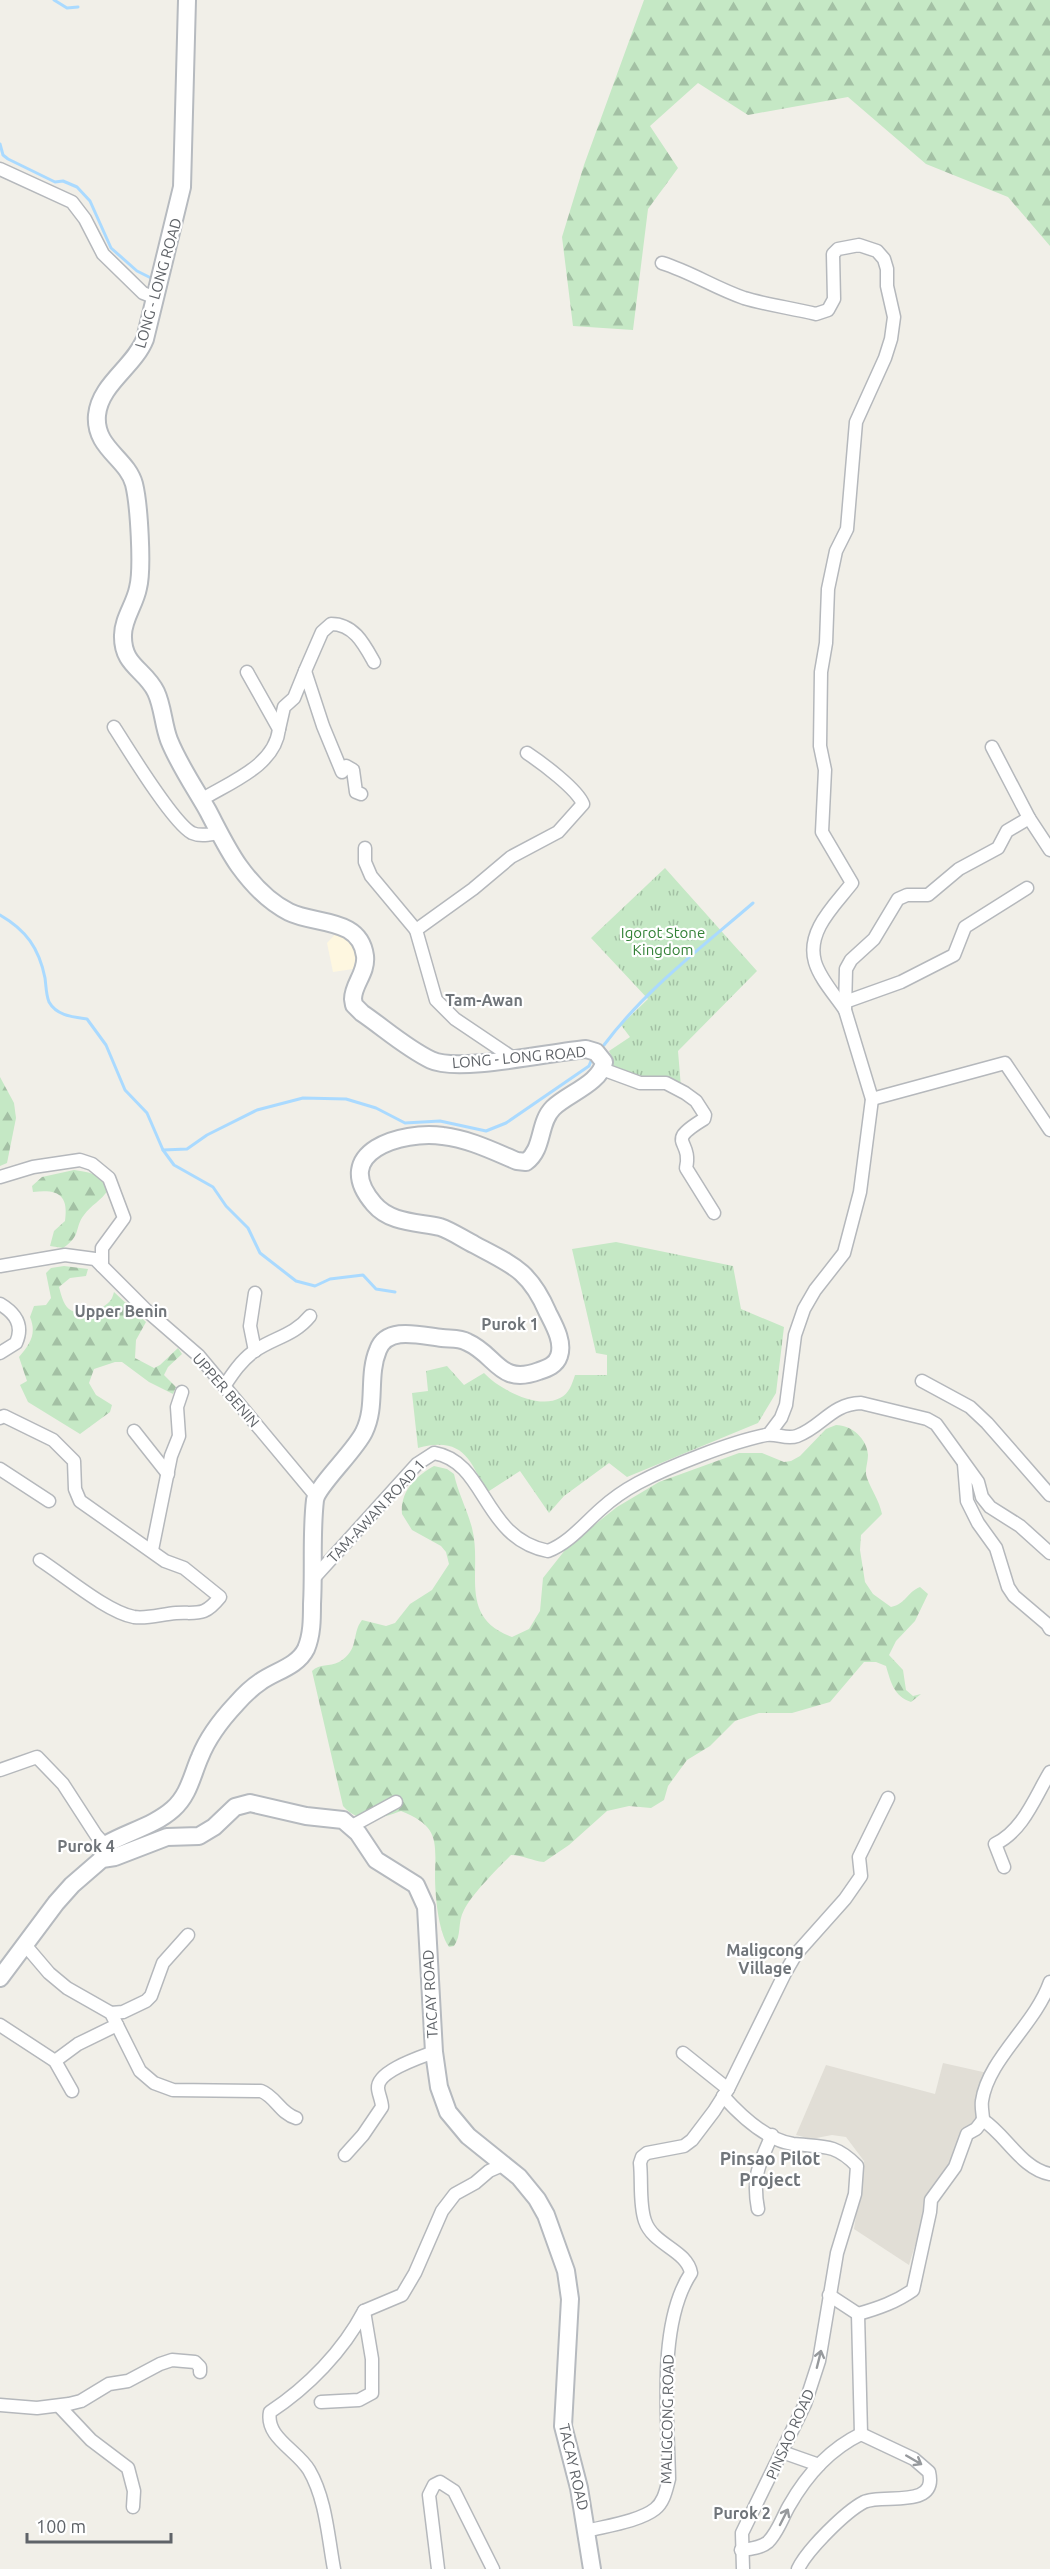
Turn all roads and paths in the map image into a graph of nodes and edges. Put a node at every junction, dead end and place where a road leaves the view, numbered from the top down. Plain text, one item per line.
1 (188, 0) edge
2 (0, 169) edge
3 (662, 263) dead end
4 (156, 298) junction
5 (374, 662) dead end
6 (305, 671) junction
7 (247, 672) dead end
8 (114, 727) dead end
9 (279, 729) junction
10 (992, 747) dead end
11 (527, 753) dead end
12 (361, 794) dead end
13 (201, 800) junction
14 (1029, 818) junction
15 (220, 833) junction
16 (365, 848) dead end
17 (1050, 850) edge
18 (1027, 888) dead end
19 (416, 930) junction
20 (845, 1006) junction
21 (513, 1058) junction
22 (602, 1070) junction
23 (872, 1099) junction
24 (1050, 1130) edge
25 (0, 1177) edge
26 (714, 1213) dead end
27 (0, 1266) edge
28 (102, 1266) junction
29 (255, 1293) dead end
30 (0, 1304) edge
31 (310, 1316) dead end
32 (255, 1351) junction
33 (0, 1353) edge
34 (922, 1381) dead end
35 (225, 1385) junction
36 (182, 1392) dead end
37 (0, 1418) edge
38 (134, 1431) dead end
39 (769, 1434) junction
40 (964, 1462) junction
41 (0, 1469) edge
42 (168, 1474) junction
43 (1049, 1490) edge
44 (315, 1495) junction
45 (49, 1501) dead end
46 (152, 1550) junction
47 (1050, 1553) edge
48 (40, 1560) dead end
49 (313, 1579) junction
50 (1050, 1629) edge
51 (0, 1770) edge
52 (1050, 1772) edge
53 (888, 1798) dead end
54 (396, 1803) dead end
55 (352, 1826) junction
56 (103, 1852) junction
57 (1004, 1867) dead end
58 (188, 1935) dead end
59 (26, 1946) junction
60 (0, 1978) edge
61 (1050, 1982) edge
62 (114, 2019) junction
63 (0, 2025) edge
64 (434, 2052) junction
65 (683, 2053) dead end
66 (55, 2061) junction
67 (72, 2091) dead end
68 (726, 2093) junction
69 (296, 2118) dead end
70 (983, 2120) junction
71 (772, 2135) junction
72 (345, 2155) dead end
73 (505, 2164) junction
74 (1050, 2175) edge
75 (758, 2209) dead end
76 (829, 2295) junction
77 (364, 2311) junction
78 (858, 2314) junction
79 (200, 2372) dead end
80 (321, 2402) dead end
81 (0, 2405) edge
82 (58, 2406) junction
83 (861, 2434) junction
84 (782, 2452) junction
85 (819, 2465) junction
86 (133, 2507) dead end
87 (587, 2531) junction
88 (741, 2550) junction
89 (334, 2569) edge
90 (438, 2569) edge
91 (493, 2569) edge
92 (592, 2569) edge
93 (743, 2569) edge
94 (798, 2569) edge

1 - 4 main road, LONG - LONG ROAD
2 - 4 street
3 - 20 street
4 - 13 main road, LONG - LONG ROAD
5 - 6 street
6 - 9 street
6 - 12 street
7 - 9 street
8 - 15 street
9 - 13 street
10 - 14 street
11 - 19 street
13 - 15 main road, LONG - LONG ROAD
14 - 17 street
14 - 20 street
15 - 21 main road, LONG - LONG ROAD
16 - 19 street
18 - 20 street
19 - 21 street
20 - 23 street
21 - 22 main road, LONG - LONG ROAD
22 - 26 street
22 - 44 main road, LONG - LONG ROAD
23 - 24 street
23 - 39 street
25 - 28 street
27 - 28 street, UPPER BENIN
28 - 35 street, UPPER BENIN
29 - 32 street
30 - 33 street
31 - 32 street
32 - 35 street
34 - 43 street
35 - 44 street, UPPER BENIN
36 - 42 street
37 - 46 street
38 - 42 street
39 - 40 street, TAM-AWAN ROAD 1
39 - 49 street, TAM-AWAN ROAD 1
40 - 47 street, TAM-AWAN ROAD 1
40 - 50 street
41 - 45 street
42 - 46 street
44 - 49 main road
46 - 48 street
49 - 56 main road
51 - 56 street
52 - 57 street
53 - 68 street, MALIGCONG ROAD
54 - 55 street
55 - 56 main road
55 - 64 main road, TACAY ROAD
56 - 59 main road
58 - 62 street
59 - 60 main road
59 - 62 street
61 - 70 street
62 - 66 street
62 - 69 street
63 - 66 street
64 - 72 street
64 - 73 main road, TACAY ROAD
65 - 68 street
66 - 67 street
68 - 71 street
68 - 87 street, MALIGCONG ROAD
70 - 74 street
70 - 78 street
71 - 75 street
71 - 76 street, PINSAO ROAD
73 - 77 street
73 - 87 main road, TACAY ROAD
76 - 78 street
84 -> 76 street, PINSAO ROAD
77 - 80 street
77 - 89 street
78 - 83 street
79 - 82 street
81 - 82 street
82 - 86 street
83 - 85 street
83 -> 94 street
84 - 85 street
84 - 88 street, PINSAO ROAD
88 -> 85 street
87 - 92 main road, TACAY ROAD
88 - 93 street, PINSAO ROAD
90 - 91 street

